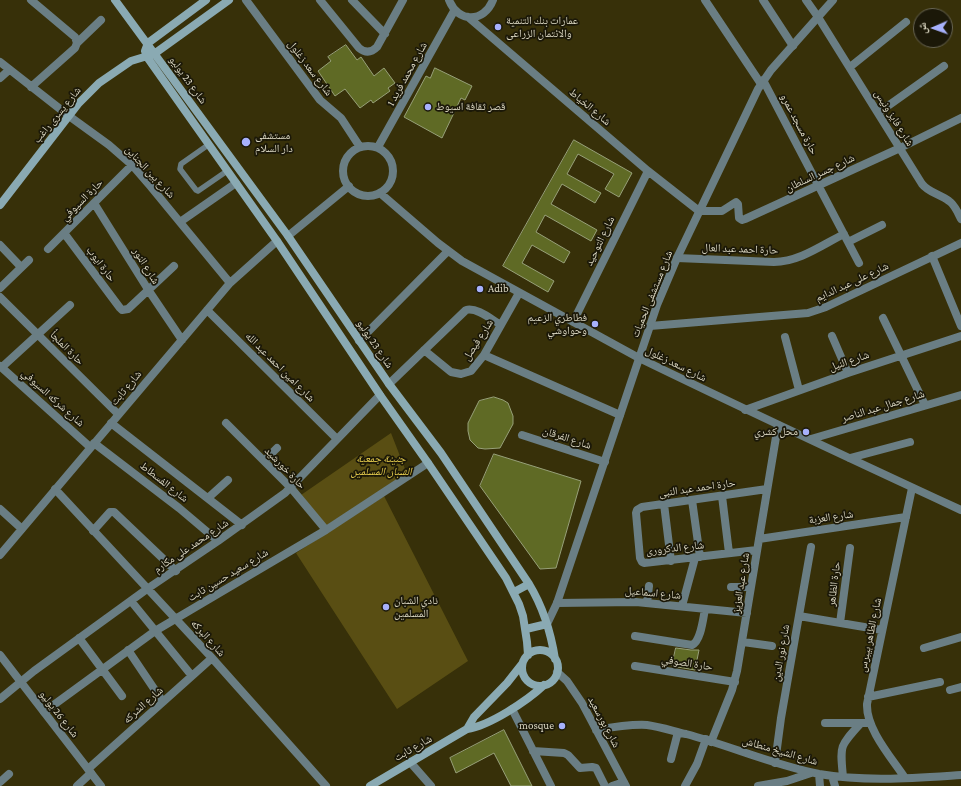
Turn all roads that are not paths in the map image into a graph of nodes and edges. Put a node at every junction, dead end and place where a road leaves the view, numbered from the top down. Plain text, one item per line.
1 (31, 0) edge
2 (115, 0) edge
3 (206, 0) edge
4 (229, 0) edge
5 (246, 0) edge
6 (320, 0) edge
7 (352, 0) edge
8 (403, 0) edge
9 (448, 0) edge
10 (493, 0) edge
11 (705, 0) edge
12 (763, 0) edge
13 (806, 0) edge
14 (831, 1) edge
15 (454, 11) junction
16 (468, 17) junction
17 (818, 17) junction
18 (101, 20) dead end
19 (906, 22) dead end
20 (385, 34) junction
21 (77, 43) junction
22 (148, 43) junction
23 (793, 46) junction
24 (155, 53) junction
25 (146, 57) junction
26 (0, 62) edge
27 (944, 66) dead end
28 (850, 67) junction
29 (9, 70) junction
30 (0, 78) edge
31 (762, 82) junction
32 (31, 87) junction
33 (878, 113) junction
34 (68, 116) junction
35 (961, 118) edge
36 (208, 144) junction
37 (360, 147) junction
38 (378, 147) junction
39 (900, 148) junction
40 (132, 165) junction
41 (227, 171) junction
42 (648, 171) junction
43 (236, 183) junction
44 (349, 186) junction
45 (819, 186) junction
46 (380, 193) junction
47 (94, 203) junction
48 (0, 205) edge
49 (699, 211) junction
50 (961, 219) edge
51 (180, 222) junction
52 (882, 225) dead end
53 (64, 233) junction
54 (288, 236) junction
55 (846, 238) junction
56 (276, 241) junction
57 (961, 243) edge
58 (0, 245) edge
59 (48, 249) dead end
60 (448, 251) junction
61 (932, 256) junction
62 (677, 258) junction
63 (29, 260) dead end
64 (859, 263) dead end
65 (174, 266) dead end
66 (22, 267) junction
67 (230, 283) junction
68 (0, 288) edge
69 (148, 291) junction
70 (520, 293) junction
71 (0, 297) edge
72 (70, 305) dead end
73 (207, 310) junction
74 (883, 318) dead end
75 (573, 322) junction
76 (501, 325) junction
77 (650, 326) junction
78 (961, 326) edge
79 (38, 334) junction
80 (832, 336) dead end
81 (961, 336) edge
82 (785, 337) dead end
83 (182, 340) junction
84 (359, 342) junction
85 (424, 350) junction
86 (484, 355) junction
87 (901, 356) junction
88 (639, 358) junction
89 (1, 366) edge
90 (848, 373) junction
91 (389, 384) junction
92 (799, 390) junction
93 (380, 395) junction
94 (961, 395) edge
95 (925, 405) junction
96 (745, 410) junction
97 (118, 414) junction
98 (620, 415) junction
99 (111, 423) junction
100 (226, 423) dead end
101 (778, 425) junction
102 (522, 435) dead end
103 (337, 439) junction
104 (811, 439) junction
105 (910, 442) dead end
106 (92, 445) junction
107 (277, 448) dead end
108 (850, 458) junction
109 (264, 462) junction
110 (605, 462) junction
111 (428, 463) junction
112 (228, 480) dead end
113 (291, 488) junction
114 (912, 488) junction
115 (55, 489) junction
116 (767, 489) junction
117 (722, 496) junction
118 (208, 498) junction
119 (692, 500) junction
120 (664, 504) junction
121 (0, 509) edge
122 (961, 510) edge
123 (636, 516) joint
124 (906, 517) junction
125 (242, 525) junction
126 (22, 529) junction
127 (93, 530) junction
128 (326, 530) junction
129 (759, 539) junction
130 (218, 541) junction
131 (811, 547) dead end
132 (850, 548) dead end
133 (757, 550) junction
134 (729, 553) junction
135 (0, 555) edge
136 (698, 557) junction
137 (671, 561) junction
138 (176, 571) junction
139 (529, 584) junction
140 (649, 586) dead end
141 (731, 586) dead end
142 (751, 587) junction
143 (147, 589) junction
144 (514, 592) junction
145 (131, 600) junction
146 (557, 603) junction
147 (647, 603) junction
148 (682, 606) junction
149 (705, 609) junction
150 (747, 613) junction
151 (799, 616) junction
152 (176, 619) junction
153 (840, 623) junction
154 (547, 624) junction
155 (526, 629) junction
156 (882, 630) junction
157 (155, 631) junction
158 (635, 636) dead end
159 (961, 637) edge
160 (79, 638) junction
161 (743, 642) junction
162 (772, 646) dead end
163 (924, 648) dead end
164 (128, 650) junction
165 (0, 655) edge
166 (528, 655) junction
167 (212, 658) junction
168 (555, 659) junction
169 (523, 663) junction
170 (635, 666) dead end
171 (102, 669) junction
172 (557, 672) junction
173 (192, 676) junction
174 (20, 681) junction
175 (735, 682) junction
176 (940, 682) dead end
177 (544, 685) junction
178 (961, 687) edge
179 (950, 690) dead end
180 (122, 696) dead end
181 (868, 698) junction
182 (0, 699) edge
183 (163, 702) junction
184 (512, 709) junction
185 (44, 712) junction
186 (825, 723) dead end
187 (861, 723) junction
188 (870, 723) junction
189 (467, 729) junction
190 (596, 730) junction
191 (678, 732) junction
192 (709, 740) junction
193 (533, 751) junction
194 (671, 759) dead end
195 (410, 762) junction
196 (776, 764) junction
197 (89, 771) junction
198 (816, 773) junction
199 (9, 774) dead end
200 (961, 775) edge
201 (832, 776) junction
202 (843, 777) junction
203 (905, 778) junction
204 (0, 782) edge
205 (874, 783) edge
206 (625, 784) edge
207 (77, 786) edge
208 (101, 786) edge
209 (326, 786) edge
210 (370, 786) edge
211 (430, 786) edge
212 (551, 786) edge
213 (605, 786) edge
214 (612, 786) edge
215 (685, 786) edge
216 (758, 786) edge
217 (820, 786) edge
218 (835, 786) edge

1 - 21 street
2 - 22 main road
3 - 22 main road
4 - 24 main road, شارع يسرى راغب
5 - 37 street, شارع سعد زغلول
6 - 20 street
7 - 20 street
8 - 20 street
9 - 15 street
10 - 16 street
11 - 31 street, حارة مسجد عمرو
12 - 23 street
13 - 17 street, شارع فايز ونيس
14 - 17 street, شارع مستشفى الحميات
15 - 16 street, شارع الخياط
15 - 38 street, شارع محمد فريد 1
16 - 42 street, شارع الخياط
17 - 23 street, شارع مستشفى الحميات
17 - 28 street, شارع فايز ونيس
18 - 21 street
19 - 28 street
21 - 32 street
22 - 24 main road, شارع 23 يوليو
22 - 25 main road
23 - 31 street, شارع مستشفى الحميات
24 - 25 main road, شارع يسرى راغب
24 - 54 main road, شارع 23 يوليو
25 - 34 main road, شارع يسرى راغب
25 - 36 main road, شارع 23 يوليو
26 - 29 street, شارع بين الجناين
27 - 33 street
28 - 33 street, شارع فايز ونيس
29 - 30 street
29 - 32 street, شارع بين الجناين
31 - 45 street, حارة مسجد عمرو
31 - 49 street, شارع مستشفى الحميات
32 - 34 street, شارع بين الجناين
33 - 39 street, شارع فايز ونيس
34 - 40 street, شارع بين الجناين
34 - 48 main road, شارع يسرى راغب
35 - 39 street, شارع جسر السلطان
36 - 41 main road, شارع 23 يوليو
36 - 41 lane
37 - 38 street
37 - 44 street
38 - 46 street
39 - 45 street, شارع جسر السلطان
39 - 50 street, شارع فايز ونيس
40 - 47 street, حارة السيوفي
40 - 51 street, شارع بين الجناين
41 - 43 main road, شارع 23 يوليو
42 - 49 street, شارع الخياط
42 - 75 street, شارع التوحيد
43 - 51 street
43 - 56 main road, شارع 23 يوليو
44 - 46 street
44 - 54 street
45 - 49 street, شارع جسر السلطان
45 - 55 street, حارة مسجد عمرو
46 - 60 street, شارع سعد زغلول
47 - 53 street, حارة السيوفي
47 - 69 street, شارع النور
49 - 62 street, شارع مستشفى الحميات
51 - 67 street, شارع بين الجناين
52 - 55 street, حارة احمد عبد العال
53 - 59 street, حارة السيوفي
53 - 69 street, حارة ايوب
54 - 84 main road, شارع 23 يوليو
55 - 62 street, حارة احمد عبد العال
55 - 64 street, حارة مسجد عمرو
56 - 67 street, شارع ثابت
56 - 93 main road, شارع 23 يوليو
57 - 61 street, شارع على عبد الدايم
58 - 66 street
60 - 70 street, شارع سعد زغلول
60 - 84 street
61 - 77 street, شارع على عبد الدايم
61 - 78 street
62 - 77 street, شارع مستشفى الحميات
63 - 66 street
65 - 69 street
66 - 68 street
67 - 73 street, شارع ثابت
69 - 83 street, شارع النور
70 - 75 street, شارع سعد زغلول
70 - 76 street, شارع فيصل
71 - 79 street, حارة الملجأ
72 - 79 street
73 - 83 street, شارع ثابت
73 - 103 street, شارع امين احمد عبد الله
74 - 87 street
75 - 88 street, شارع سعد زغلول
76 - 85 street
76 - 86 street, شارع فيصل
77 - 88 street, شارع مستشفى الحميات
79 - 89 street
79 - 97 street, حارة الملجأ
80 - 90 street
81 - 87 street, شارع النيل
82 - 92 street
83 - 97 street, شارع ثابت
84 - 91 main road, شارع 23 يوليو
85 - 86 street, شارع فيصل
85 - 91 street
86 - 98 street
87 - 90 street, شارع النيل
87 - 95 street
88 - 96 street, شارع سعد زغلول
88 - 98 street, شارع مستشفى الحميات
89 - 106 street, شارع شركه السيوفي
90 - 92 street, شارع النيل
91 - 139 main road, شارع 23 يوليو
92 - 96 street, شارع النيل
93 - 103 street, شارع محمد على مكارم
93 - 111 main road, شارع 23 يوليو
94 - 95 street, شارع جمال عبد الناصر
95 - 104 street, شارع جمال عبد الناصر
96 - 101 street, شارع سعد زغلول
97 - 99 street, شارع ثابت
98 - 110 street, شارع مستشفى الحميات
99 - 106 street, شارع ثابت
99 - 118 street
100 - 109 street, حارة خورشيد
101 - 104 street, شارع سعد زغلول
101 - 116 street, شارع عبد العزيز
102 - 110 street, شارع الفرقان
103 - 113 street, شارع محمد على مكارم
104 - 108 street, شارع سعد زغلول
105 - 108 street
106 - 115 street, شارع ثابت
106 - 130 street, شارع الفسطاط
107 - 109 street
108 - 114 street, شارع سعد زغلول
109 - 113 street, حارة خورشيد
110 - 146 street, شارع مستشفى الحميات
111 - 128 street, شارع سعيد حسين ثابت
111 - 144 main road, شارع 23 يوليو
112 - 118 street
113 - 125 street, شارع محمد على مكارم
113 - 128 street, حارة خورشيد
114 - 122 street, شارع سعد زغلول
114 - 124 street, شارع الظاهر بيبرس
115 - 126 street, شارع ثابت
115 - 127 street, شارع البركه
116 - 117 street, حارة احمد عبد النبى
116 - 129 street, شارع عبد العزيز
117 - 119 street, حارة احمد عبد النبى
117 - 134 street
118 - 125 street
119 - 120 street, حارة احمد عبد النبى
119 - 136 street
120 - 123 street, حارة احمد عبد النبى
120 - 137 street
121 - 126 street
123 - 137 street, شارع الدكرورى
124 - 129 street, شارع العزبة
124 - 156 street, شارع الظاهر بيبرس
125 - 130 street, شارع محمد على مكارم
126 - 135 street, شارع ثابت
127 - 138 street
127 - 143 street, شارع البركه
128 - 152 street, شارع سعيد حسين ثابت
129 - 133 street, شارع عبد العزيز
130 - 138 street, شارع محمد على مكارم
131 - 151 street, شارع نور الدين
132 - 153 street, حارة الظاهر
133 - 134 street, شارع الدكرورى
133 - 142 street, شارع عبد العزيز
134 - 136 street, شارع الدكرورى
136 - 137 street, شارع الدكرورى
136 - 148 street
138 - 143 street, شارع محمد على مكارم
139 - 144 main road
139 - 154 main road, شارع 23 يوليو
140 - 147 street
141 - 142 street
142 - 150 street, شارع عبد العزيز
143 - 145 street, شارع محمد على مكارم
143 - 152 street, شارع البركه
144 - 155 main road, شارع 23 يوليو
145 - 157 street
145 - 160 street, شارع محمد على مكارم
146 - 147 street, شارع اسماعيل
146 - 154 street, شارع مستشفى الحميات
147 - 148 street, شارع اسماعيل
148 - 149 street, شارع اسماعيل
149 - 150 street, شارع اسماعيل
149 - 158 street
150 - 161 street, شارع عبد العزيز
151 - 153 street
151 - 196 street, شارع نور الدين
152 - 157 street, شارع سعيد حسين ثابت
152 - 167 street, شارع البركه
153 - 156 street
154 - 155 main road
154 - 168 main road, شارع 23 يوليو
155 - 166 main road, شارع 23 يوليو
156 - 181 street, شارع الظاهر بيبرس
157 - 164 street, شارع سعيد حسين ثابت
157 - 173 street
159 - 163 street
160 - 171 street
160 - 174 street, شارع محمد على مكارم
161 - 162 street
161 - 175 street, شارع عبد العزيز
164 - 171 street, شارع سعيد حسين ثابت
164 - 183 street
165 - 174 street, شارع 26 يوليو
166 - 168 main road
166 - 169 main road
167 - 173 street, شارع الشركه
167 - 209 street, شارع البركه
168 - 172 main road
169 - 177 main road
169 - 189 main road, شارع ثابت
170 - 175 street, حارة الصوفي
171 - 180 street
171 - 185 street, شارع سعيد حسين ثابت
172 - 177 main road
172 - 190 street, شارع بورسعيد
173 - 183 street, شارع الشركه
174 - 182 street, شارع محمد على مكارم
174 - 185 street, شارع 26 يوليو
175 - 192 street, شارع عبد العزيز
176 - 181 street
177 - 184 main road, شارع ثابت
178 - 179 street
181 - 188 street, شارع الظاهر بيبرس
183 - 197 street, شارع الشركه
184 - 189 main road, شارع ثابت
184 - 193 street
185 - 197 street, شارع 26 يوليو
186 - 187 street
187 - 188 street
187 - 202 street
188 - 203 street, شارع الظاهر بيبرس
189 - 195 main road, شارع ثابت
190 - 191 street, شارع الشيخ منطاش
190 - 206 street, شارع بورسعيد
191 - 192 street, شارع الشيخ منطاش
191 - 194 street
192 - 196 street, شارع الشيخ منطاش
192 - 215 street, شارع عبد العزيز
193 - 212 street
193 - 213 street
195 - 210 main road, شارع ثابت
195 - 211 street
196 - 198 street, شارع الشيخ منطاش
197 - 207 street, شارع الشركه
197 - 208 street, شارع 26 يوليو
198 - 201 street, شارع الشيخ منطاش
198 - 216 street
198 - 217 street
199 - 204 street
200 - 203 street, شارع الشيخ منطاش
201 - 202 street, شارع الشيخ منطاش
201 - 218 street
202 - 205 street, شارع الشيخ منطاش
203 - 205 street, شارع الشيخ منطاش
206 - 214 street

